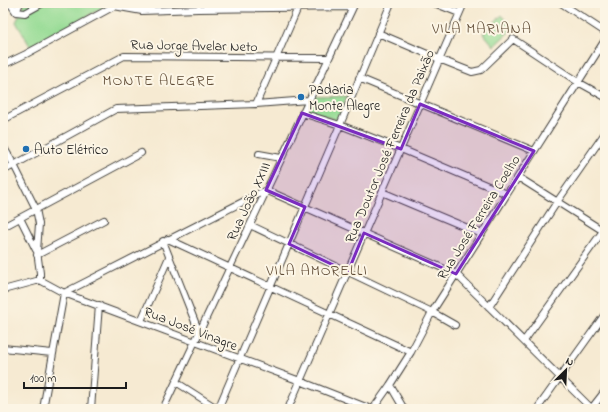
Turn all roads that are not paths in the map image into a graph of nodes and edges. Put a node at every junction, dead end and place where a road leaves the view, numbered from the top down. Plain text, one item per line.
1 (10, 3) edge
2 (20, 3) edge
3 (43, 3) edge
4 (391, 3) edge
5 (434, 3) edge
6 (464, 3) edge
7 (561, 3) edge
8 (117, 4) edge
9 (299, 5) edge
10 (354, 5) edge
11 (16, 12) junction
12 (459, 13) junction
13 (605, 32) edge
14 (378, 33) junction
15 (605, 40) edge
16 (277, 58) junction
17 (328, 58) junction
18 (439, 59) junction
19 (3, 65) edge
20 (359, 78) junction
21 (578, 82) junction
22 (605, 97) edge
23 (308, 100) junction
24 (256, 104) junction
25 (420, 104) junction
26 (302, 113) junction
27 (3, 120) edge
28 (340, 125) junction
29 (605, 133) edge
30 (3, 146) edge
31 (401, 149) junction
32 (534, 151) junction
33 (141, 153) dead end
34 (259, 154) dead end
35 (281, 158) junction
36 (14, 165) junction
37 (3, 171) edge
38 (518, 177) junction
39 (266, 190) junction
40 (382, 192) junction
41 (507, 194) junction
42 (557, 202) junction
43 (305, 207) junction
44 (36, 209) junction
45 (20, 218) junction
46 (104, 220) dead end
47 (250, 225) junction
48 (3, 227) edge
49 (604, 231) edge
50 (364, 233) junction
51 (482, 234) junction
52 (166, 240) junction
53 (289, 244) junction
54 (37, 253) junction
55 (169, 256) junction
56 (230, 267) junction
57 (348, 272) junction
58 (456, 274) junction
59 (40, 280) junction
60 (270, 286) junction
61 (3, 290) edge
62 (64, 293) junction
63 (99, 305) junction
64 (489, 307) junction
65 (432, 312) junction
66 (329, 314) junction
67 (605, 314) edge
68 (142, 321) junction
69 (455, 325) dead end
70 (199, 332) junction
71 (524, 341) junction
72 (195, 342) junction
73 (3, 348) edge
74 (411, 352) junction
75 (52, 353) junction
76 (239, 359) junction
77 (560, 377) junction
78 (300, 381) junction
79 (176, 382) junction
80 (390, 385) junction
81 (605, 391) edge
82 (43, 409) edge
83 (91, 409) edge
84 (163, 409) edge
85 (218, 409) edge
86 (288, 409) edge
87 (372, 409) edge
88 (404, 409) edge
89 (537, 409) edge
90 (592, 409) edge

1 - 11 street
2 - 11 street
3 - 11 street
4 - 14 street
5 - 12 street
6 - 12 street, Rua Doutor José Ferreira da Paixão
7 - 13 street
8 - 9 street
8 - 19 street
9 - 10 street
9 - 16 street
10 - 17 street, Rua João XXIII
12 - 18 street, Rua Doutor José Ferreira da Paixão
14 - 18 street
14 - 20 street
15 - 21 street, Rua José Ferreira Coelho
16 - 17 street, Rua Jorge Avelar Neto
16 - 24 street
16 - 27 street, Rua Jorge Avelar Neto
17 - 23 street, Rua João XXIII
18 - 21 street
18 - 25 street, Rua Doutor José Ferreira da Paixão
20 - 25 street
20 - 28 street
21 - 22 street
21 - 32 street, Rua José Ferreira Coelho
23 - 24 street
23 - 26 street, Rua João XXIII
24 - 36 street
25 - 31 street, Rua Doutor José Ferreira da Paixão
25 - 32 street
26 - 28 street
26 - 35 street, Rua João XXIII
28 - 31 street
28 - 43 street
29 - 42 street
30 - 36 street
31 - 40 street, Rua Doutor José Ferreira da Paixão
31 - 41 street
32 - 38 street, Rua José Ferreira Coelho
33 - 44 street
34 - 35 street
35 - 39 street, Rua João XXIII
36 - 37 street
36 - 44 street
38 - 41 street, Rua José Ferreira Coelho
38 - 42 street
39 - 43 street
39 - 47 street, Rua João XXIII
39 - 52 street
40 - 50 street, Rua Doutor José Ferreira da Paixão
40 - 51 street
41 - 51 street, Rua José Ferreira Coelho
42 - 49 street
42 - 64 street
43 - 50 street
43 - 53 street
44 - 45 street
44 - 54 street
45 - 48 street
45 - 54 street
46 - 54 street
47 - 53 street
47 - 56 street, Rua João XXIII
49 - 71 street
50 - 57 street, Rua Doutor José Ferreira da Paixão
50 - 58 street
51 - 58 street, Rua José Ferreira Coelho
52 - 55 street
52 - 56 street
52 - 62 street
53 - 57 street
53 - 60 street
54 - 59 street
55 - 68 street
55 - 70 street
56 - 60 street
56 - 70 street, Rua João XXIII
57 - 65 street
57 - 66 street, Rua Doutor José Ferreira da Paixão
58 - 64 street
58 - 65 street, Rua José Ferreira Coelho
59 - 61 street
59 - 62 street, Rua José Vinagre
60 - 66 street
60 - 76 street
62 - 63 street, Rua José Vinagre
62 - 75 street
63 - 68 street, Rua José Vinagre
63 - 83 street
64 - 71 street
65 - 69 street
65 - 74 street, Rua José Ferreira Coelho
66 - 74 street
66 - 78 street, Rua Doutor José Ferreira da Paixão
67 - 77 street
68 - 72 street, Rua José Vinagre
70 - 72 street, Rua João XXIII
71 - 77 street
72 - 76 street, Rua José Vinagre
72 - 79 street, Rua João XXIII
73 - 75 street
74 - 80 street, Rua José Ferreira Coelho
75 - 82 street
76 - 78 street, Rua José Vinagre
76 - 85 street
77 - 89 street
77 - 90 street
78 - 86 street, Rua Doutor José Ferreira da Paixão
78 - 87 street, Rua José Vinagre
79 - 84 street, Rua João XXIII
79 - 85 street
80 - 87 street, Rua José Ferreira Coelho
80 - 88 street
81 - 90 street

